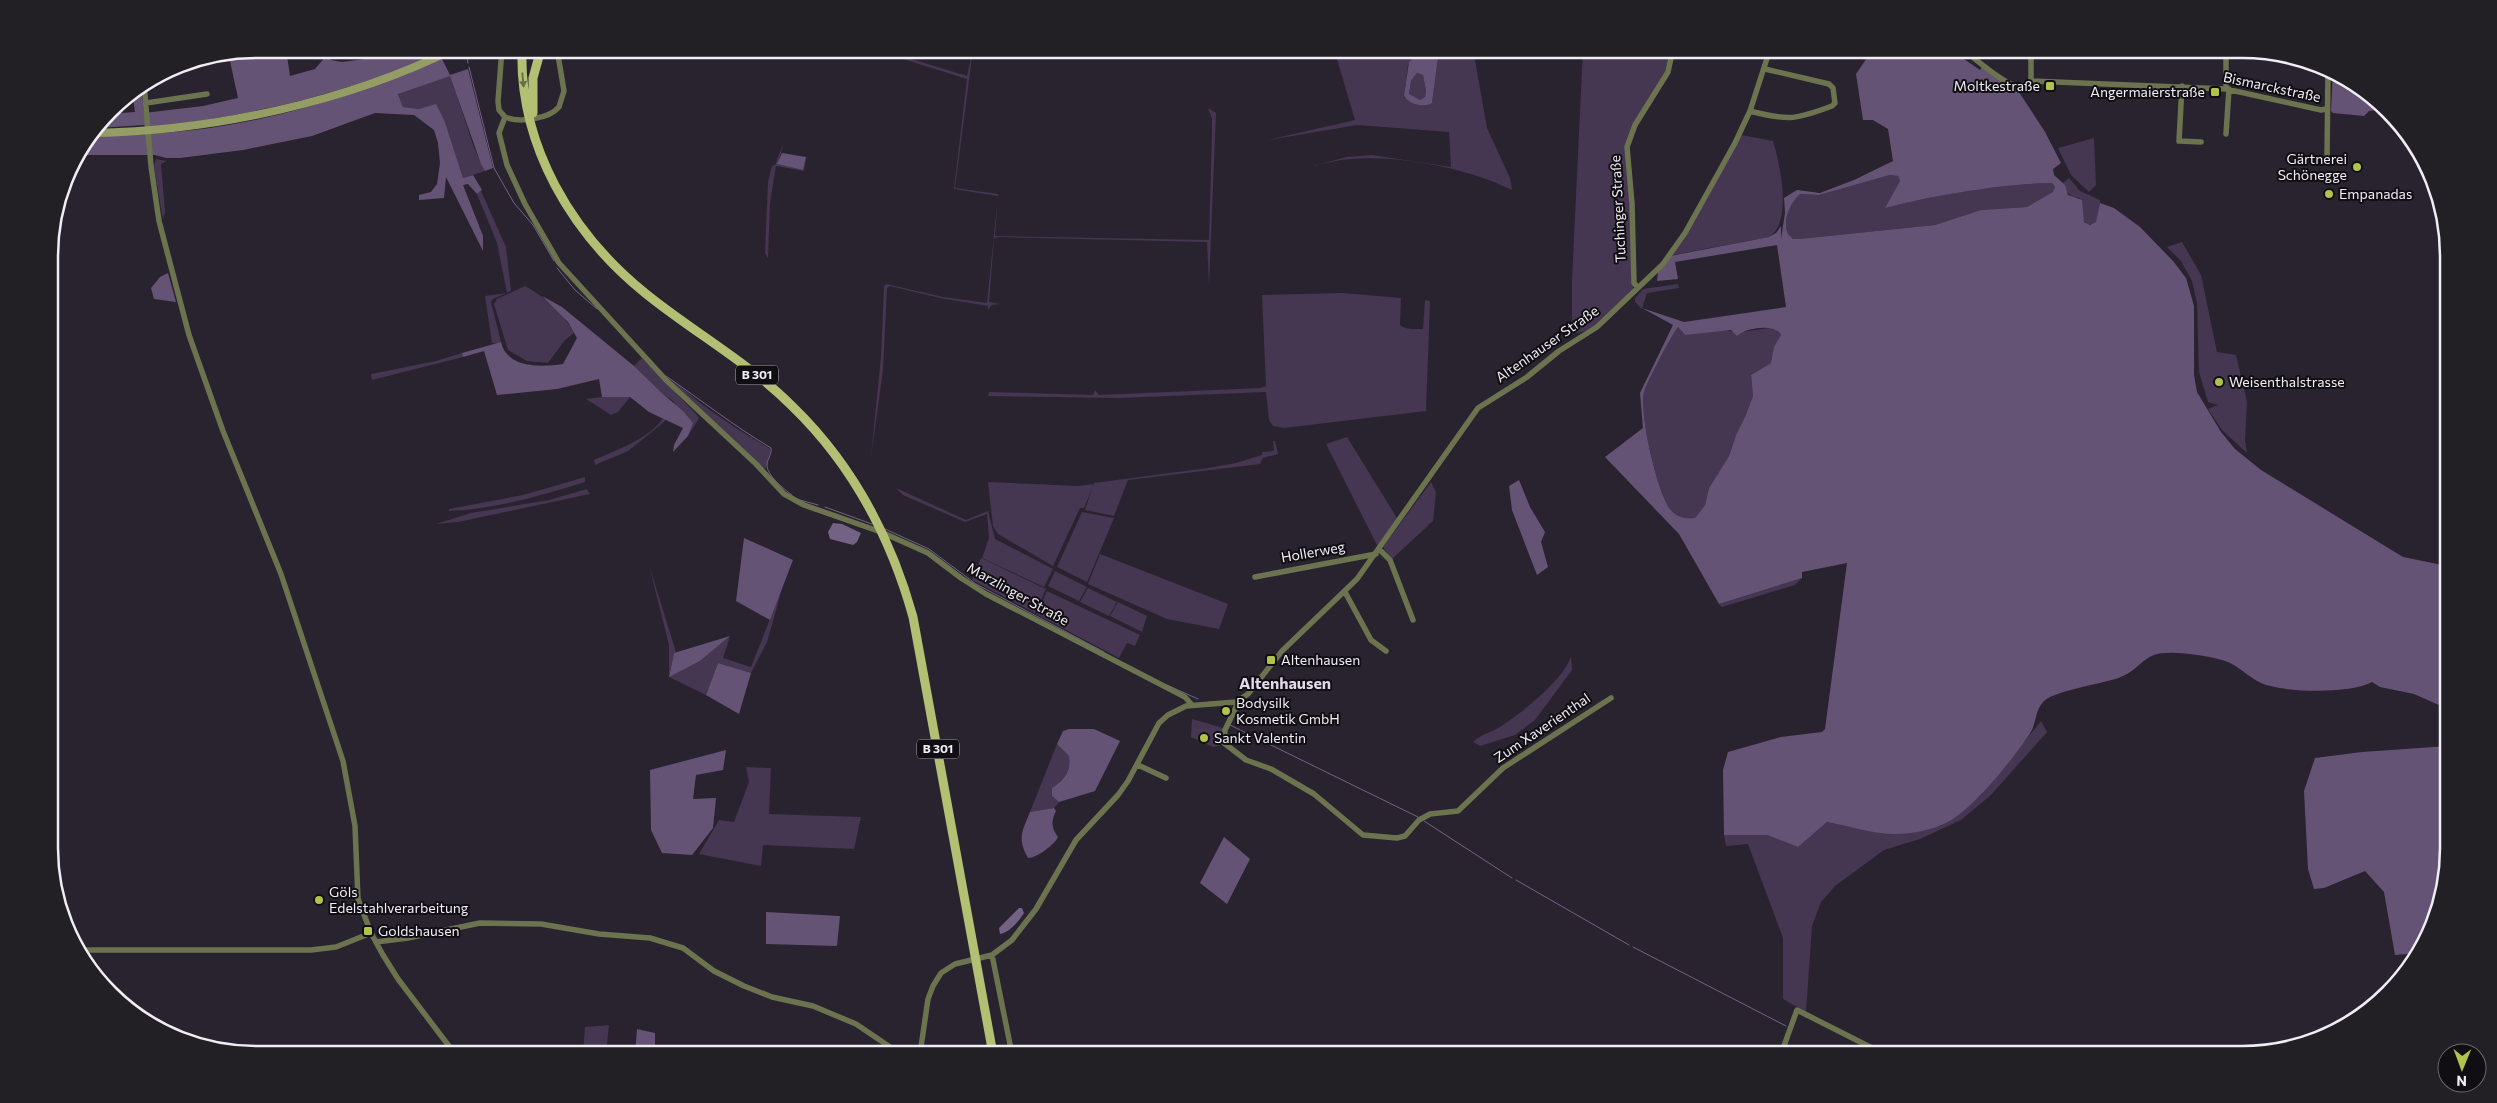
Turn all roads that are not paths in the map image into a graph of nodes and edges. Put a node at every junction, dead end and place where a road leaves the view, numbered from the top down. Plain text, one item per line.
1 (432, 58) edge
2 (501, 58) edge
3 (522, 58) edge
4 (538, 58) edge
5 (558, 58) edge
6 (1671, 58) edge
7 (1768, 58) edge
8 (1975, 58) edge
9 (2030, 58) edge
10 (2226, 58) edge
11 (1765, 69) junction
12 (2328, 77) edge
13 (2031, 81) junction
14 (2182, 86) junction
15 (2227, 89) junction
16 (145, 91) edge
17 (207, 94) dead end
18 (146, 103) junction
19 (2326, 109) junction
20 (530, 110) junction
21 (1750, 111) junction
22 (505, 117) junction
23 (100, 132) edge
24 (2226, 134) dead end
25 (2201, 142) dead end
26 (2327, 158) dead end
27 (1638, 288) junction
28 (1377, 551) junction
29 (1255, 577) dead end
30 (1345, 592) junction
31 (1413, 620) dead end
32 (1386, 651) dead end
33 (1611, 698) dead end
34 (1236, 702) junction
35 (1192, 705) junction
36 (1138, 765) junction
37 (1166, 778) dead end
38 (371, 933) junction
39 (376, 942) junction
40 (86, 950) edge
41 (992, 954) junction
42 (449, 1046) edge
43 (887, 1046) edge
44 (921, 1046) edge
45 (992, 1046) edge
46 (1010, 1046) edge
47 (1783, 1046) edge
48 (1868, 1046) edge

1 - 23 main road
2 - 22 street
3 -> 20 main road, B 301
4 - 20 main road, B 301
5 - 22 street
6 - 27 street, Tuchinger Straße
7 - 11 street, Altenhauser Straße
8 - 13 street, Bismarckstraße
9 - 13 street
10 - 15 street
11 - 21 street, Altenhauser Straße
11 - 21 street
12 - 19 street
13 - 14 street, Bismarckstraße
14 - 15 street, Bismarckstraße
14 - 25 street
15 - 19 street, Bismarckstraße
15 - 24 street
16 - 18 street
17 - 18 street
18 - 38 street
19 - 26 street
20 - 45 main road, B 301
21 - 27 street, Altenhauser Straße
22 - 35 street, Marzlinger Straße
27 - 28 street, Altenhauser Straße
28 - 29 street, Hollerweg
28 - 30 street, Altenhauser Straße
28 - 31 street
30 - 32 street
30 - 34 street, Altenhauser Straße
33 - 34 street, Zum Xaverienthal
34 - 35 street
35 - 36 street
36 - 37 street
36 - 41 street
38 - 39 street
38 - 40 street
39 - 42 street
39 - 43 street
41 - 44 street
41 - 46 street
47 - 48 street

